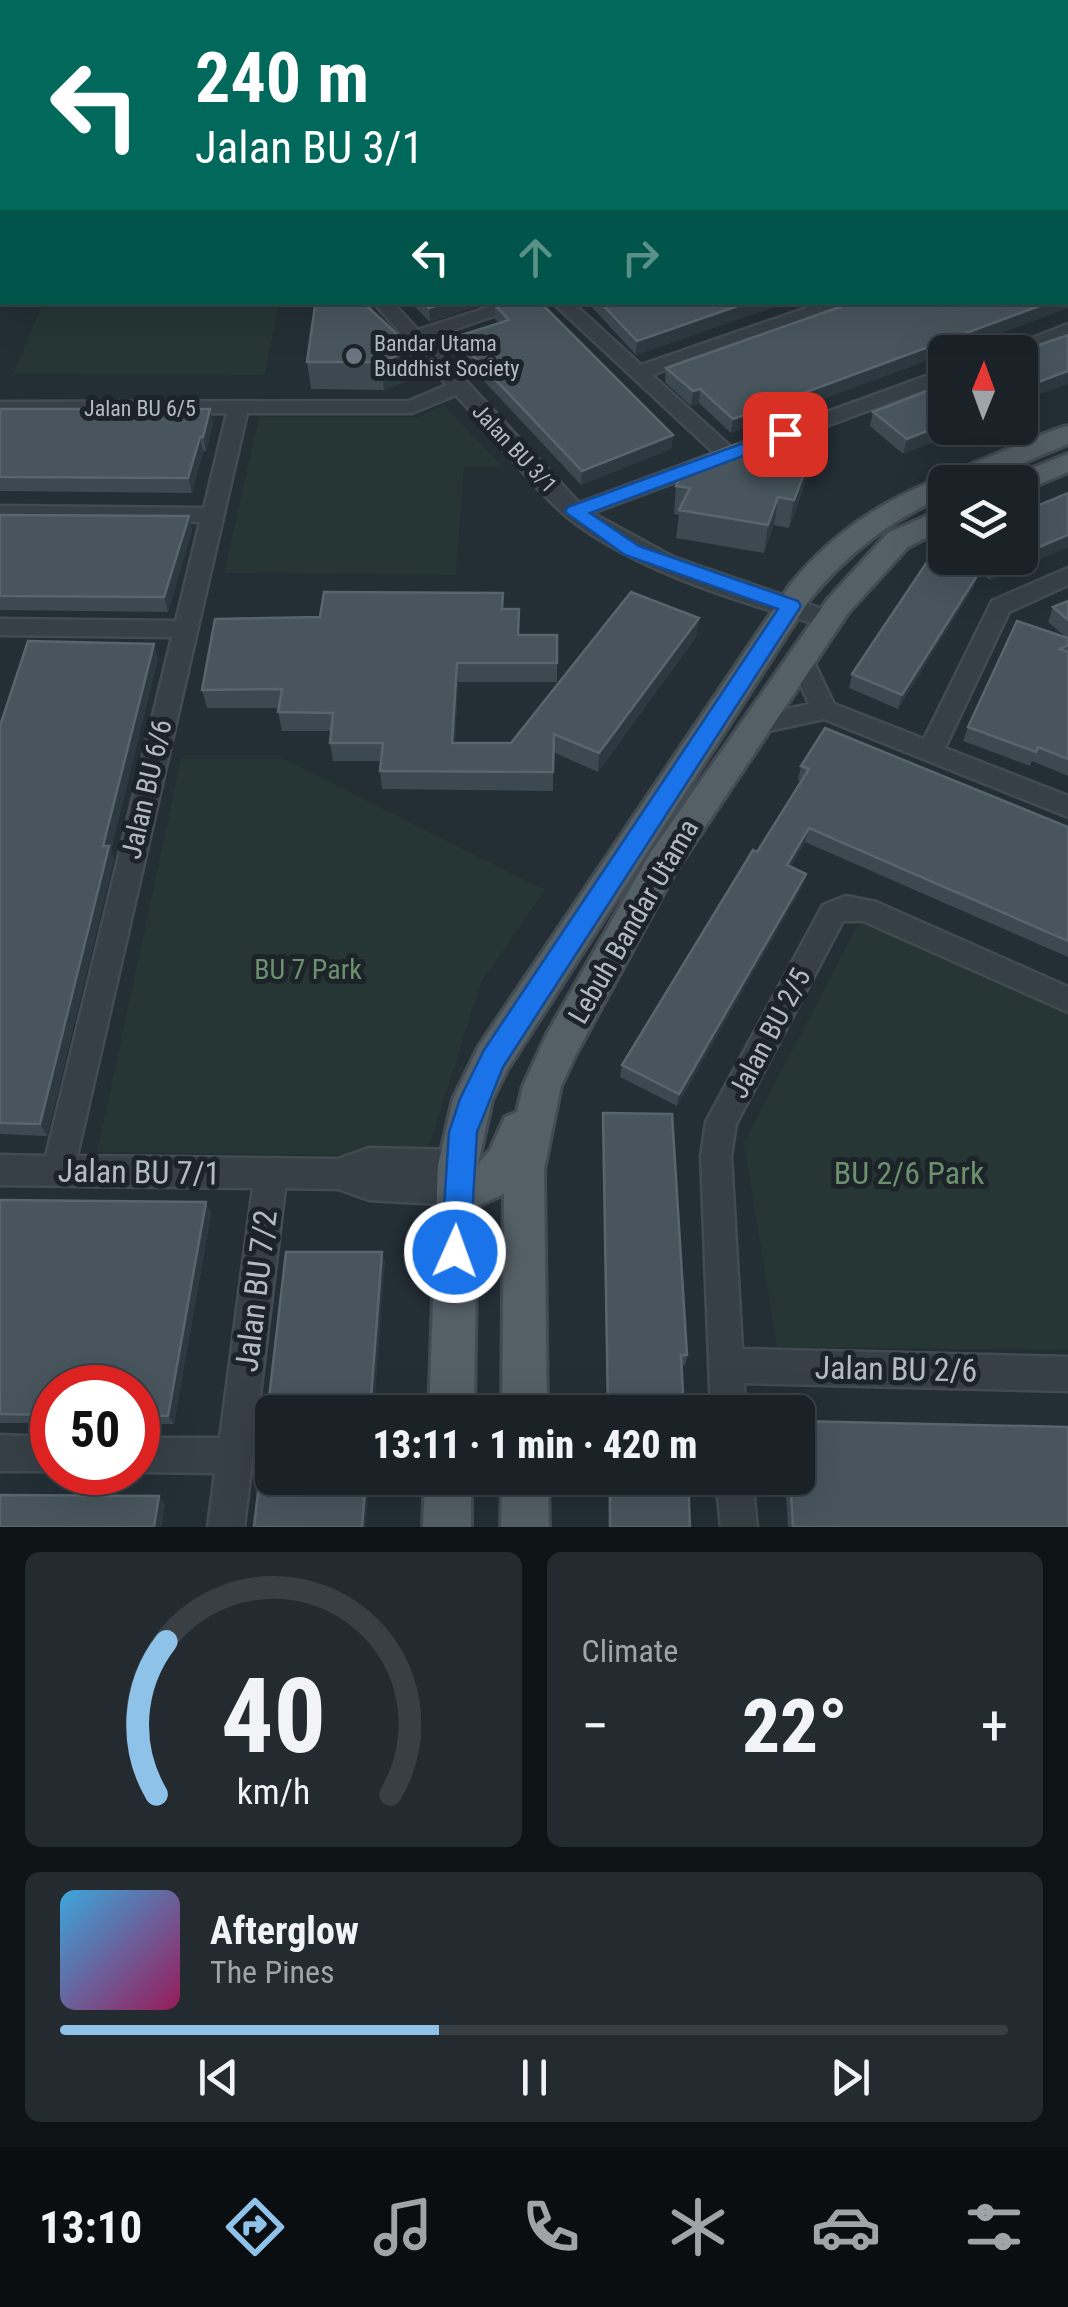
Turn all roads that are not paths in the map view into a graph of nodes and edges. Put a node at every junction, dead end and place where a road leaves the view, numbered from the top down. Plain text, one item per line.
1 (385, 305) edge
2 (516, 305) edge
3 (563, 305) edge
4 (833, 305) edge
5 (1068, 330) edge
6 (415, 337) junction
7 (1038, 341) edge
8 (638, 373) junction
9 (928, 381) edge
10 (458, 387) junction
11 (0, 408) edge
12 (238, 408) junction
13 (1068, 434) edge
14 (728, 455) junction
15 (1068, 462) edge
16 (994, 465) edge
17 (1038, 476) edge
18 (928, 493) edge
19 (574, 512) junction
20 (0, 513) edge
21 (211, 514) junction
22 (928, 525) edge
23 (1068, 576) edge
24 (795, 599) junction
25 (833, 613) junction
26 (0, 628) edge
27 (184, 628) junction
28 (802, 660) junction
29 (825, 710) junction
30 (759, 724) junction
31 (931, 750) junction
32 (1068, 807) edge
33 (1068, 1000) edge
34 (542, 1086) junction
35 (0, 1170) edge
36 (58, 1170) junction
37 (271, 1173) junction
38 (458, 1177) junction
39 (724, 1366) junction
40 (1068, 1374) edge
41 (452, 1395) edge
42 (525, 1395) edge
43 (727, 1395) edge
44 (0, 1453) edge
45 (30, 1454) edge
46 (160, 1454) edge
47 (235, 1456) junction
48 (448, 1495) edge
49 (525, 1495) edge
50 (736, 1495) edge
51 (226, 1527) edge
52 (447, 1527) edge
53 (525, 1527) edge
54 (739, 1527) edge

1 - 6 street, Jalan BU 3/1
2 - 6 street
3 - 8 street
4 - 8 street
5 - 7 street
6 - 10 street, Jalan BU 3/1
8 - 14 street
9 - 14 street
10 - 12 street, Jalan BU 6/5
10 - 19 street, Jalan BU 3/1
11 - 12 street, Jalan BU 6/5
12 - 21 street, Jalan BU 6/6
13 - 16 main road
14 - 19 street
15 - 17 main road
18 - 24 main road, Lebuh Bandar Utama
19 - 24 street, Jalan BU 3/1
20 - 21 street
21 - 27 street, Jalan BU 6/6
22 - 25 main road, Lebuh Bandar Utama
23 - 31 street
24 - 25 street, Jalan BU 3/1
24 - 38 main road, Lebuh Bandar Utama
25 - 28 main road, Lebuh Bandar Utama
26 - 27 street
27 - 36 street, Jalan BU 6/6
28 - 29 street
28 - 30 main road, Lebuh Bandar Utama
29 - 30 street
29 - 31 street
30 - 34 main road, Lebuh Bandar Utama
31 - 32 street
33 - 39 street, Jalan BU 2/5
34 - 38 main road
34 - 42 main road, Lebuh Bandar Utama
35 - 36 street, Jalan BU 7/1
36 - 37 street, Jalan BU 7/1
37 - 38 street, Jalan BU 7/1
37 - 47 street, Jalan BU 7/2
38 - 41 main road, Lebuh Bandar Utama
39 - 40 street, Jalan BU 2/6
39 - 43 street, Jalan BU 2/5
44 - 45 street
46 - 47 street
47 - 51 street, Jalan BU 7/2
48 - 52 main road
49 - 53 main road
50 - 54 street

